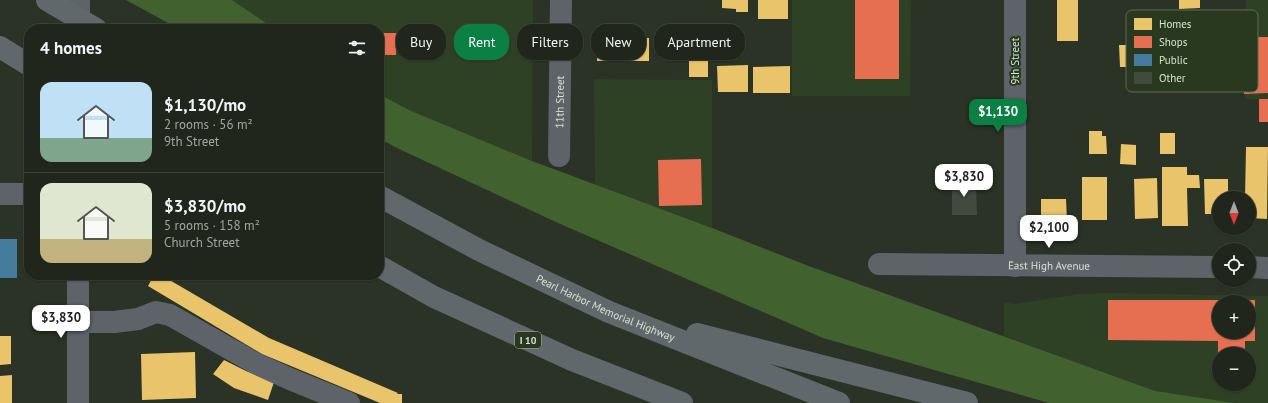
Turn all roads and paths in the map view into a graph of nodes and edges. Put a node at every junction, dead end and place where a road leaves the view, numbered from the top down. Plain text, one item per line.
1 (47, 0) edge
2 (79, 0) edge
3 (561, 0) edge
4 (1015, 0) edge
5 (79, 24) edge
6 (88, 24) edge
7 (0, 47) edge
8 (24, 62) edge
9 (559, 156) dead end
10 (0, 194) edge
11 (24, 194) edge
12 (384, 199) edge
13 (879, 264) dead end
14 (1015, 266) junction
15 (1212, 267) edge
16 (1256, 268) edge
17 (1268, 268) edge
18 (384, 269) edge
19 (78, 280) edge
20 (609, 312) junction
21 (78, 322) junction
22 (78, 403) edge
23 (349, 403) edge
24 (682, 403) edge
25 (839, 403) edge
26 (967, 403) edge

1 - 6 highway, bridge
2 - 5 street
3 - 9 street, 11th Street
4 - 14 street, 9th Street
7 - 8 highway
10 - 11 street
12 - 20 highway, Pearl Harbor Memorial Highway
13 - 14 street, East High Avenue
14 - 15 street, East High Avenue
16 - 17 street
18 - 24 highway, I 10
19 - 21 street
20 - 25 highway, Pearl Harbor Memorial Highway
20 - 26 highway
21 - 22 street
21 - 23 street

